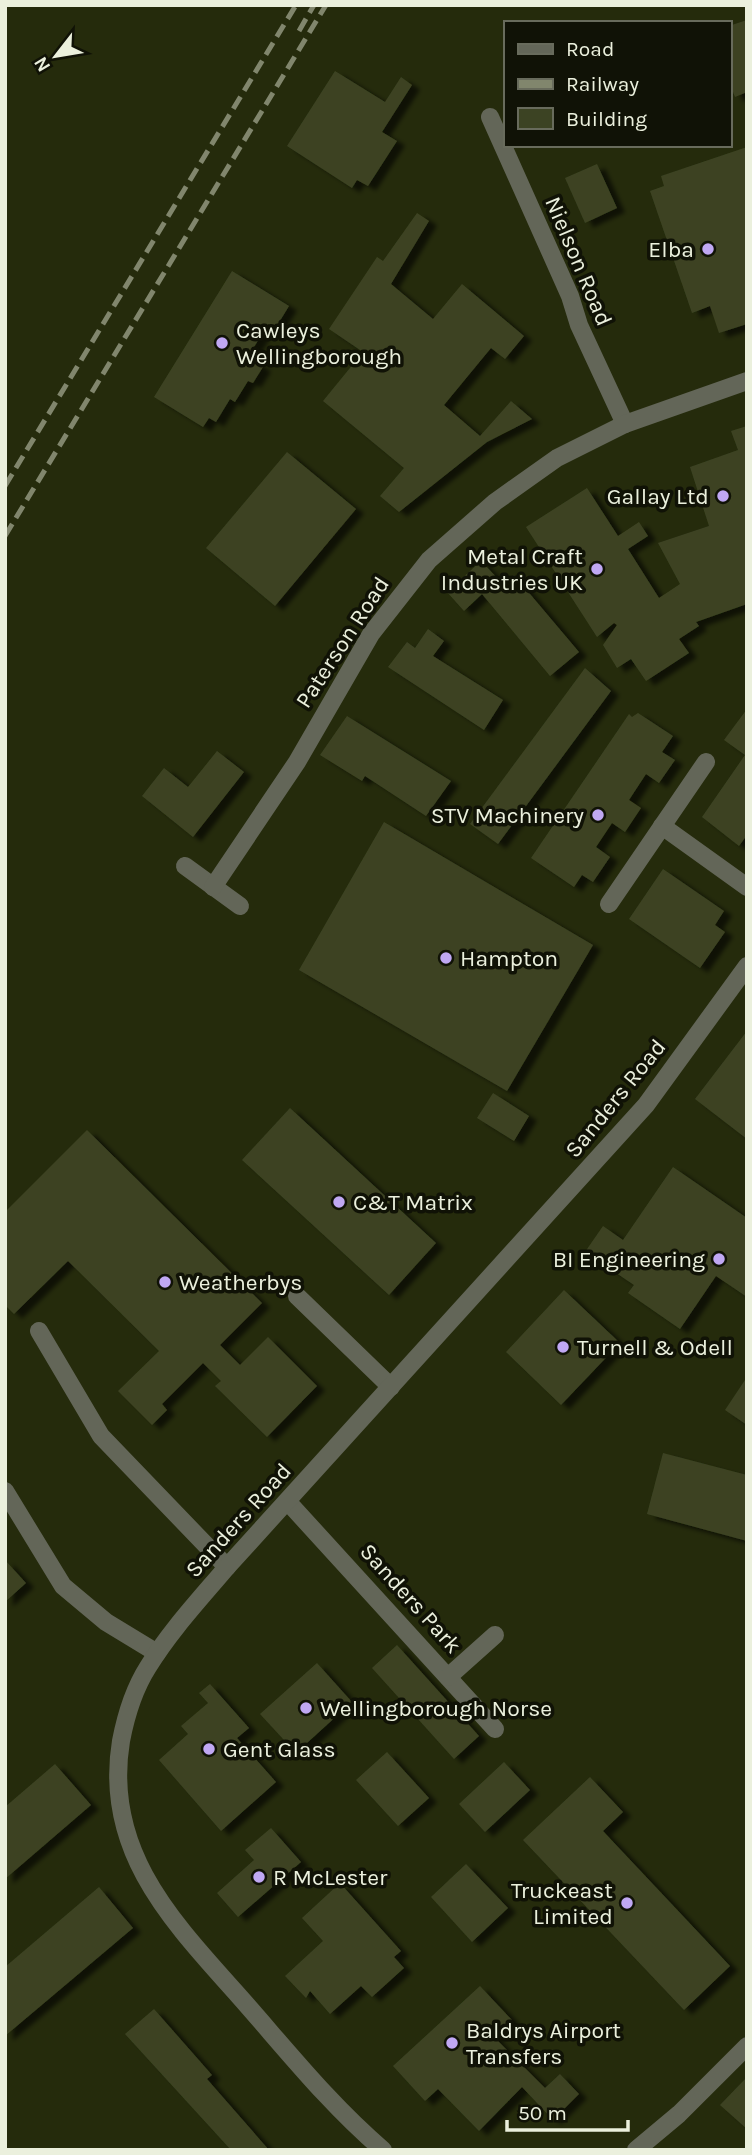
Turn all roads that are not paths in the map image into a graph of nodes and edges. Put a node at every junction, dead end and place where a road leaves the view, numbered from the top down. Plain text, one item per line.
1 (490, 117) dead end
2 (747, 381) edge
3 (625, 424) junction
4 (706, 762) dead end
5 (663, 826) junction
6 (185, 866) dead end
7 (213, 887) junction
8 (747, 887) edge
9 (609, 904) dead end
10 (240, 906) dead end
11 (747, 965) edge
12 (297, 1296) dead end
13 (39, 1331) dead end
14 (391, 1387) junction
15 (5, 1491) edge
16 (288, 1502) junction
17 (227, 1567) junction
18 (495, 1635) dead end
19 (157, 1653) junction
20 (448, 1677) junction
21 (495, 1729) dead end
22 (747, 2046) edge
23 (383, 2150) edge
24 (636, 2150) edge

1 - 3 street, Nielson Road
2 - 3 street, Paterson Road
3 - 7 street, Paterson Road
4 - 5 street
5 - 8 street
5 - 9 street
6 - 7 street
7 - 10 street
11 - 14 street, Sanders Road
12 - 14 street
13 - 17 street
14 - 16 street, Sanders Road
15 - 19 street
16 - 17 street, Sanders Road
16 - 20 street, Sanders Park
17 - 19 street, Sanders Road
18 - 20 street
19 - 23 street, Sanders Road
20 - 21 street, Sanders Park
22 - 24 street

